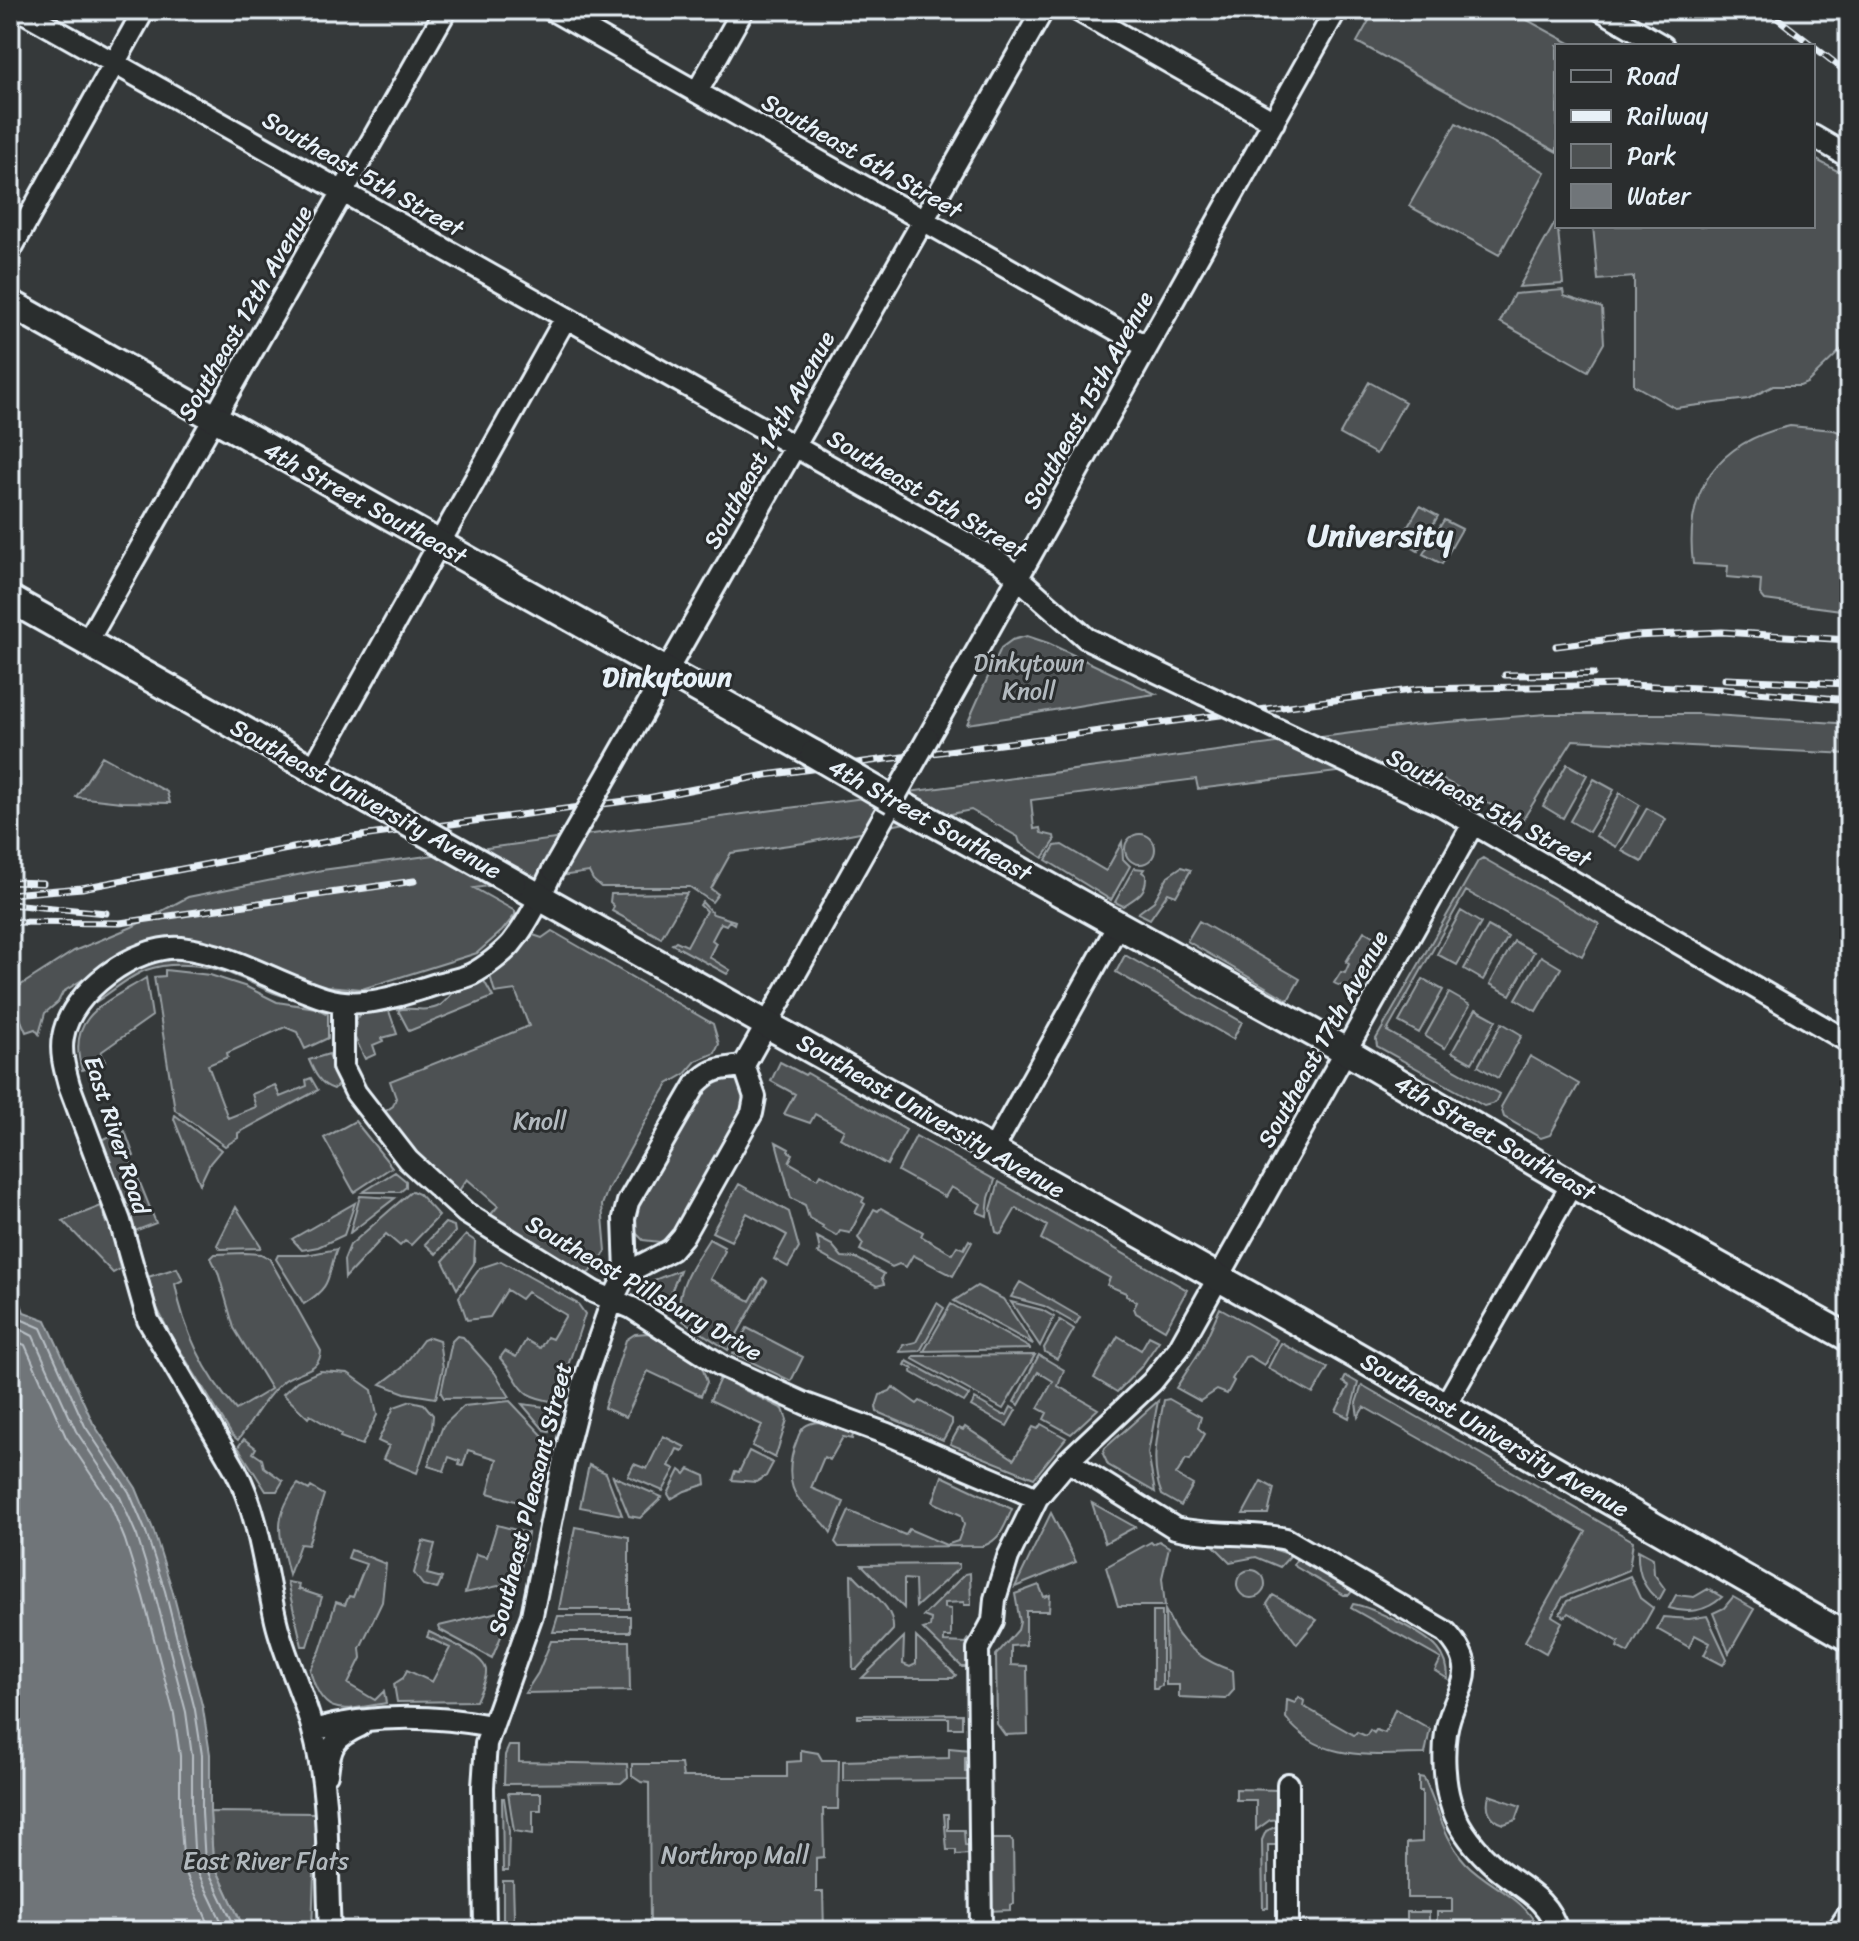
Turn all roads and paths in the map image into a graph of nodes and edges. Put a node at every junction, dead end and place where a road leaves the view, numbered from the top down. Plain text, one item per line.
1 (20, 10) edge
2 (144, 10) edge
3 (446, 10) edge
4 (552, 10) edge
5 (743, 10) edge
6 (1043, 10) edge
7 (1077, 10) edge
8 (1336, 10) edge
9 (1601, 10) edge
10 (1660, 44) edge
11 (115, 63) junction
12 (697, 92) junction
13 (1274, 122) junction
14 (1815, 137) edge
15 (1849, 157) edge
16 (344, 191) junction
17 (922, 220) junction
18 (10, 251) edge
19 (10, 303) edge
20 (565, 319) junction
21 (1147, 347) junction
22 (214, 420) junction
23 (796, 447) junction
24 (438, 544) junction
25 (1019, 578) junction
26 (10, 599) edge
27 (87, 642) junction
28 (667, 673) junction
29 (313, 769) junction
30 (893, 800) junction
31 (1473, 824) junction
32 (541, 897) junction
33 (1118, 925) junction
34 (343, 1003) junction
35 (765, 1023) junction
36 (1849, 1042) edge
37 (1346, 1051) junction
38 (744, 1065) junction
39 (992, 1151) junction
40 (1572, 1184) junction
41 (626, 1273) junction
42 (1218, 1279) junction
43 (612, 1301) junction
44 (1849, 1338) edge
45 (1445, 1406) junction
46 (1068, 1461) junction
47 (1037, 1498) junction
48 (1849, 1638) edge
49 (375, 1718) junction
50 (492, 1726) junction
51 (313, 1730) junction
52 (1288, 1784) dead end
53 (325, 1797) junction
54 (1849, 1913) edge
55 (330, 1931) edge
56 (485, 1931) edge
57 (981, 1931) edge
58 (1288, 1931) edge
59 (1557, 1931) edge
60 (1837, 1931) edge

1 - 11 street, Southeast 5th Street
2 - 11 street
3 - 16 street, Southeast 12th Avenue
4 - 12 street, Southeast 6th Street
5 - 12 street
6 - 17 street, Southeast 14th Avenue
7 - 13 street
8 - 13 street, Southeast 15th Avenue
9 - 10 street
11 - 16 street, Southeast 5th Street
11 - 18 street
12 - 17 street, Southeast 6th Street
13 - 21 street, Southeast 15th Avenue
14 - 15 street
16 - 20 street, Southeast 5th Street
16 - 22 street, Southeast 12th Avenue
17 - 21 street, Southeast 6th Street
17 - 23 street, Southeast 14th Avenue
19 - 22 main road, 4th Street Southeast
20 - 23 street, Southeast 5th Street
20 - 24 street
21 - 25 street, Southeast 15th Avenue
22 - 24 main road, 4th Street Southeast
22 - 27 street, Southeast 12th Avenue
23 - 25 street, Southeast 5th Street
23 - 28 street, Southeast 14th Avenue
24 - 28 main road, 4th Street Southeast
24 - 29 street
25 - 30 street, Southeast 15th Avenue, bridge
25 - 31 street, Southeast 5th Street, bridge
26 - 27 main road, Southeast University Avenue
27 - 29 main road, Southeast University Avenue
28 - 30 main road, 4th Street Southeast, bridge
28 - 32 street, Southeast 14th Avenue, bridge
29 - 32 main road, Southeast University Avenue, bridge
30 - 33 main road, 4th Street Southeast
30 - 35 street, Southeast 15th Avenue
31 - 36 street, Southeast 5th Street
31 - 37 street, Southeast 17th Avenue
32 - 34 street, East River Road
32 - 35 main road, Southeast University Avenue
33 - 37 main road, 4th Street Southeast
33 - 39 street
34 - 43 street, Southeast Pillsbury Drive
34 - 51 street, East River Road
35 - 38 street
35 - 39 main road, Southeast University Avenue
37 - 40 main road, 4th Street Southeast
37 - 42 street, Southeast 17th Avenue
38 - 41 street
38 - 41 street, Southeast Pleasant Street
39 - 42 main road, Southeast University Avenue
40 - 44 main road, 4th Street Southeast
40 - 45 street
41 - 43 street, Southeast Pleasant Street
42 - 45 main road, Southeast University Avenue
42 - 46 street, Southeast 17th Avenue
43 - 47 street, Southeast Pillsbury Drive
43 - 50 street, Southeast Pleasant Street
45 - 48 main road, Southeast University Avenue
46 - 47 street, Southeast 17th Avenue
46 - 59 street
47 - 57 street, Southeast 17th Avenue
49 - 50 street
49 - 51 street
49 - 53 street
50 - 56 street, Southeast Pleasant Street
51 - 53 street, East River Road
52 - 58 street
53 - 55 street
54 - 60 street

